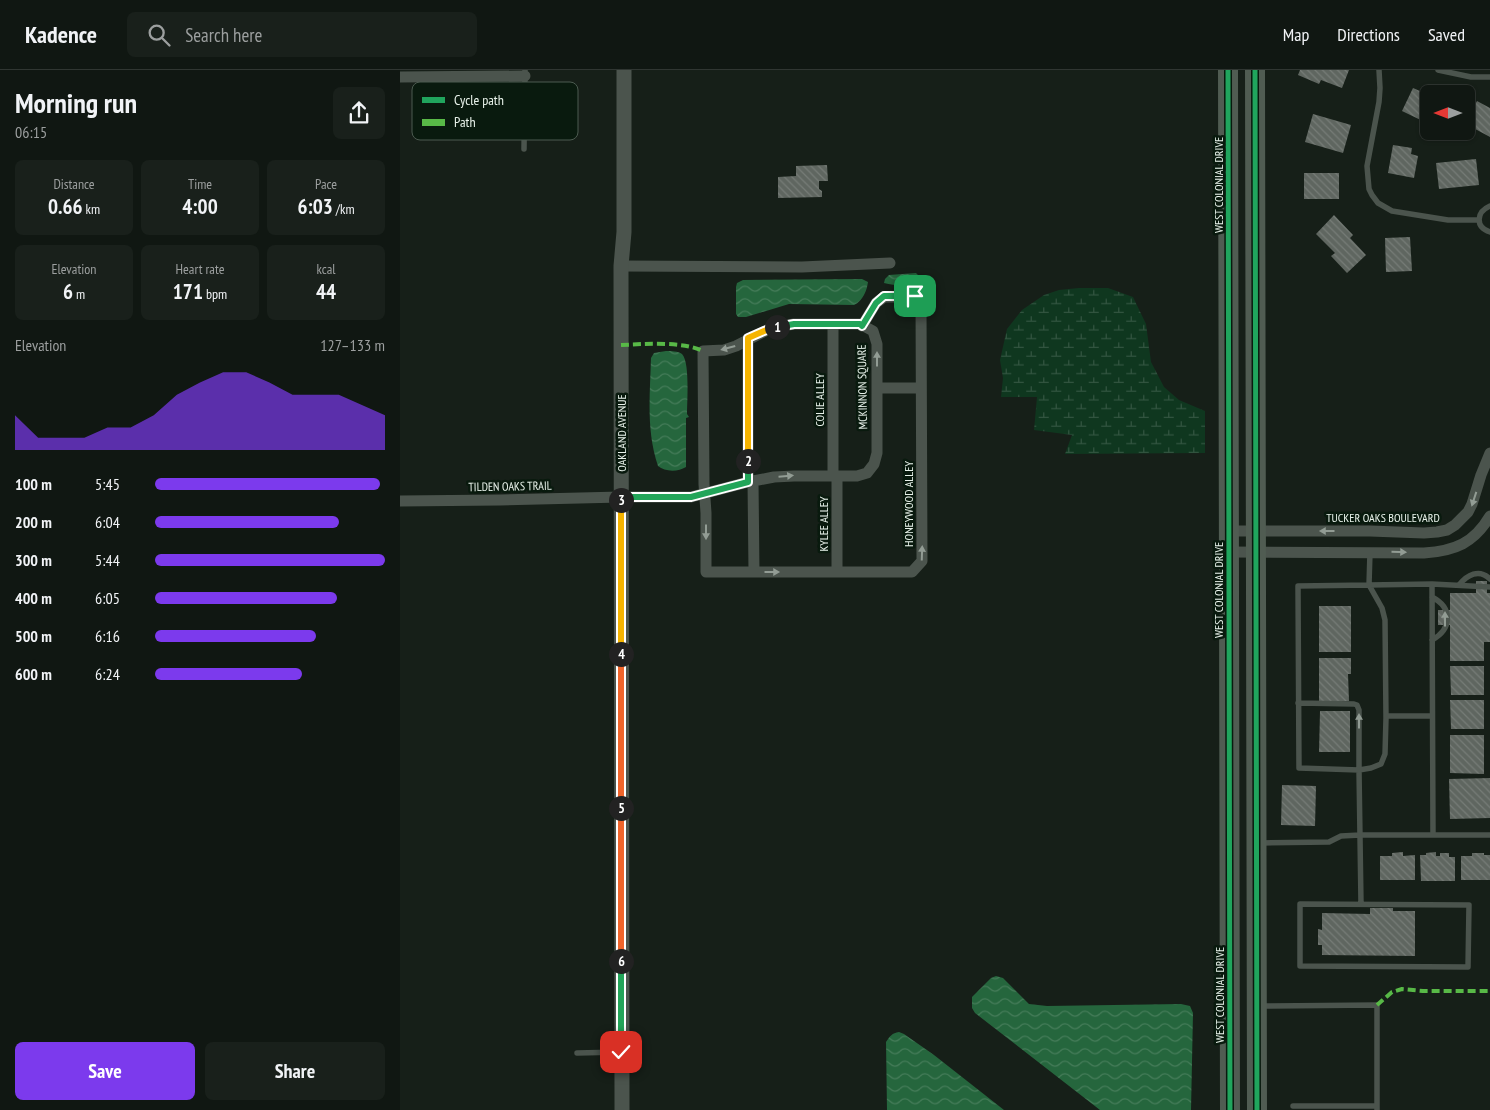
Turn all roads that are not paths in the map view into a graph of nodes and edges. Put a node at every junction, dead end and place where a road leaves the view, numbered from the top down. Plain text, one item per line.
1 (615, 70) edge
2 (624, 70) edge
3 (1228, 70) edge
4 (1255, 70) edge
5 (1379, 70) edge
6 (1438, 70) edge
7 (525, 73) edge
8 (400, 77) edge
9 (1490, 77) edge
10 (524, 140) edge
11 (524, 149) dead end
12 (1490, 206) edge
13 (1479, 220) junction
14 (1490, 232) edge
15 (890, 263) dead end
16 (621, 266) junction
17 (832, 324) junction
18 (862, 326) junction
19 (748, 338) junction
20 (877, 388) junction
21 (921, 388) junction
22 (1490, 453) edge
23 (835, 476) junction
24 (751, 481) junction
25 (704, 493) junction
26 (621, 497) junction
27 (400, 501) edge
28 (1490, 516) edge
29 (1228, 531) junction
30 (1255, 531) junction
31 (1370, 531) junction
32 (1255, 551) junction
33 (1228, 552) junction
34 (1370, 552) junction
35 (754, 572) junction
36 (837, 572) junction
37 (1490, 579) edge
38 (1432, 584) junction
39 (1369, 585) junction
40 (1459, 585) junction
41 (1490, 587) edge
42 (1432, 597) junction
43 (1432, 640) junction
44 (1298, 703) junction
45 (1386, 716) junction
46 (1432, 716) junction
47 (1359, 770) junction
48 (1360, 835) junction
49 (1433, 835) junction
50 (1490, 835) edge
51 (1256, 843) junction
52 (1361, 904) junction
53 (1256, 1006) junction
54 (621, 1052) junction
55 (577, 1053) dead end
56 (1293, 1106) dead end
57 (1377, 1108) edge
58 (622, 1110) edge
59 (1230, 1110) edge
60 (1256, 1110) edge

1 - 16 street, OAKLAND AVENUE
2 - 16 street, OAKLAND AVENUE
3 - 29 highway, WEST COLONIAL DRIVE
4 - 30 highway
5 - 13 lane
6 - 9 lane
7 - 8 street
10 - 11 lane
12 - 13 lane
13 - 14 lane
15 - 16 street
16 - 26 street, OAKLAND AVENUE
17 - 18 street
17 - 19 street
17 - 23 street, COLIE ALLEY
20 -> 18 street, MCKINNON SQUARE
18 - 21 street, HONEYWOOD ALLEY
19 - 24 street
19 -> 25 street
20 - 21 street
20 - 23 street, MCKINNON SQUARE
36 -> 21 street, HONEYWOOD ALLEY
22 -> 31 street, TUCKER OAKS BOULEVARD
24 -> 23 street, MCKINNON SQUARE
23 - 36 street, KYLEE ALLEY
24 - 25 street, MCKINNON SQUARE
24 - 35 street
25 - 26 street, MCKINNON SQUARE
25 -> 35 street, HONEYWOOD ALLEY
26 - 27 street, TILDEN OAKS TRAIL
26 - 54 street, OAKLAND AVENUE
34 -> 28 street
29 - 30 street, TUCKER OAKS BOULEVARD
29 - 33 highway, WEST COLONIAL DRIVE
31 -> 30 street, TUCKER OAKS BOULEVARD
30 - 32 highway
31 - 34 street
32 - 33 street
32 - 34 street
32 - 51 highway
33 - 59 highway, WEST COLONIAL DRIVE
34 - 39 lane
35 -> 36 street, HONEYWOOD ALLEY
37 - 40 lane
38 - 39 lane
38 - 40 lane
38 - 42 lane
39 - 44 lane
39 - 45 lane
40 - 41 lane
42 - 43 lane
43 -> 42 lane
43 - 46 lane
47 -> 44 lane
44 - 47 lane
45 - 46 lane
45 - 47 lane
46 - 49 lane
47 - 48 lane
48 - 49 lane
48 - 51 lane
48 - 52 lane
49 - 50 lane
51 - 53 highway
52 - 52 lane
53 - 57 lane
53 - 60 highway
54 - 55 lane
54 - 58 street, OAKLAND AVENUE
56 - 57 lane

